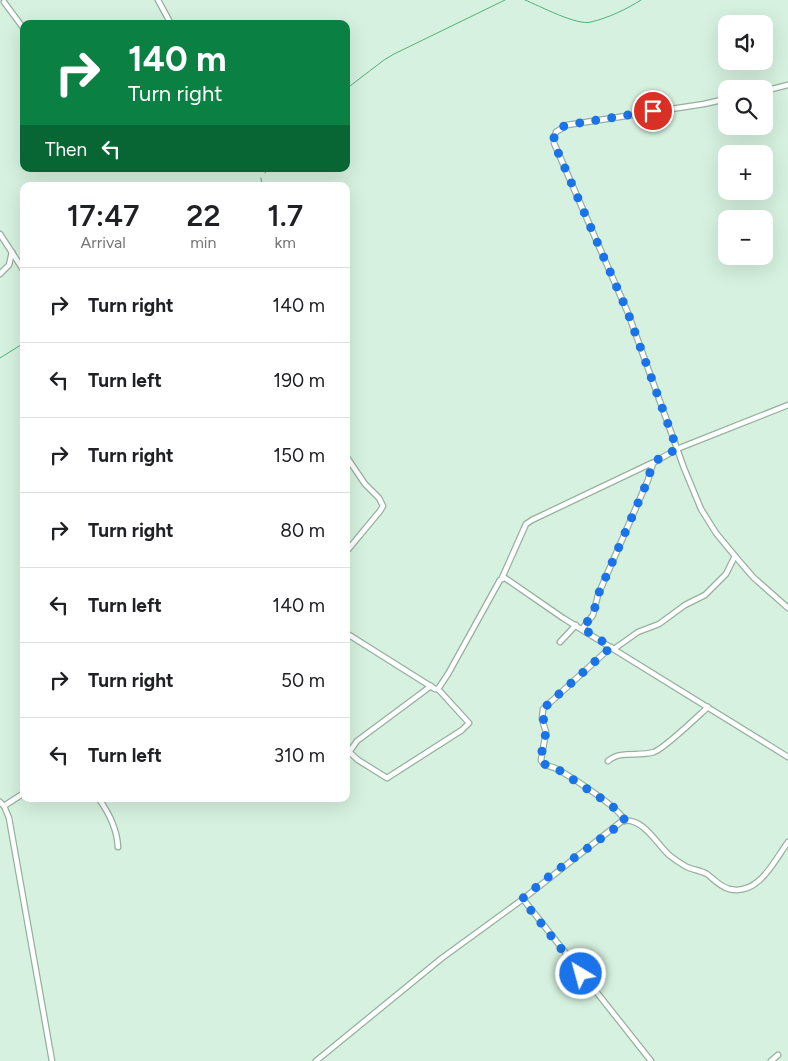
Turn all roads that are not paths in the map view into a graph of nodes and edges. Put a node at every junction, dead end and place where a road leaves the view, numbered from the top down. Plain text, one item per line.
1 (158, 0) edge
2 (3, 2) edge
3 (169, 20) edge
4 (20, 24) edge
5 (788, 85) edge
6 (773, 89) edge
7 (718, 101) edge
8 (0, 234) edge
9 (12, 252) junction
10 (20, 265) edge
11 (0, 274) edge
12 (788, 405) edge
13 (677, 449) junction
14 (350, 462) edge
15 (653, 462) junction
16 (350, 547) edge
17 (735, 556) junction
18 (502, 578) junction
19 (788, 608) edge
20 (576, 625) junction
21 (582, 628) junction
22 (350, 635) edge
23 (560, 642) dead end
24 (613, 648) junction
25 (431, 686) junction
26 (438, 689) junction
27 (708, 707) junction
28 (350, 748) edge
29 (350, 752) edge
30 (788, 757) edge
31 (608, 761) dead end
32 (20, 795) edge
33 (102, 802) edge
34 (2, 804) edge
35 (625, 821) junction
36 (788, 842) edge
37 (118, 847) dead end
38 (522, 899) junction
39 (778, 1056) dead end
40 (52, 1061) edge
41 (316, 1061) edge
42 (651, 1061) edge
43 (771, 1061) edge

1 - 3 street
2 - 4 street
5 - 6 street
7 - 13 street
8 - 9 street
9 - 10 street
9 - 11 street
12 - 13 street
13 - 15 street
13 - 17 street
14 - 16 street
15 - 18 street
15 - 21 street
17 - 19 street
17 - 24 street
18 - 20 street
18 - 26 street
20 - 21 street
20 - 23 street
21 - 24 street
22 - 25 street
24 - 27 street
24 - 35 street
25 - 26 street
25 - 28 street
26 - 29 street
27 - 30 street
27 - 31 street
32 - 34 street
33 - 37 street
34 - 40 street
35 - 36 street
35 - 38 street
38 - 41 street
38 - 42 street
39 - 43 street

